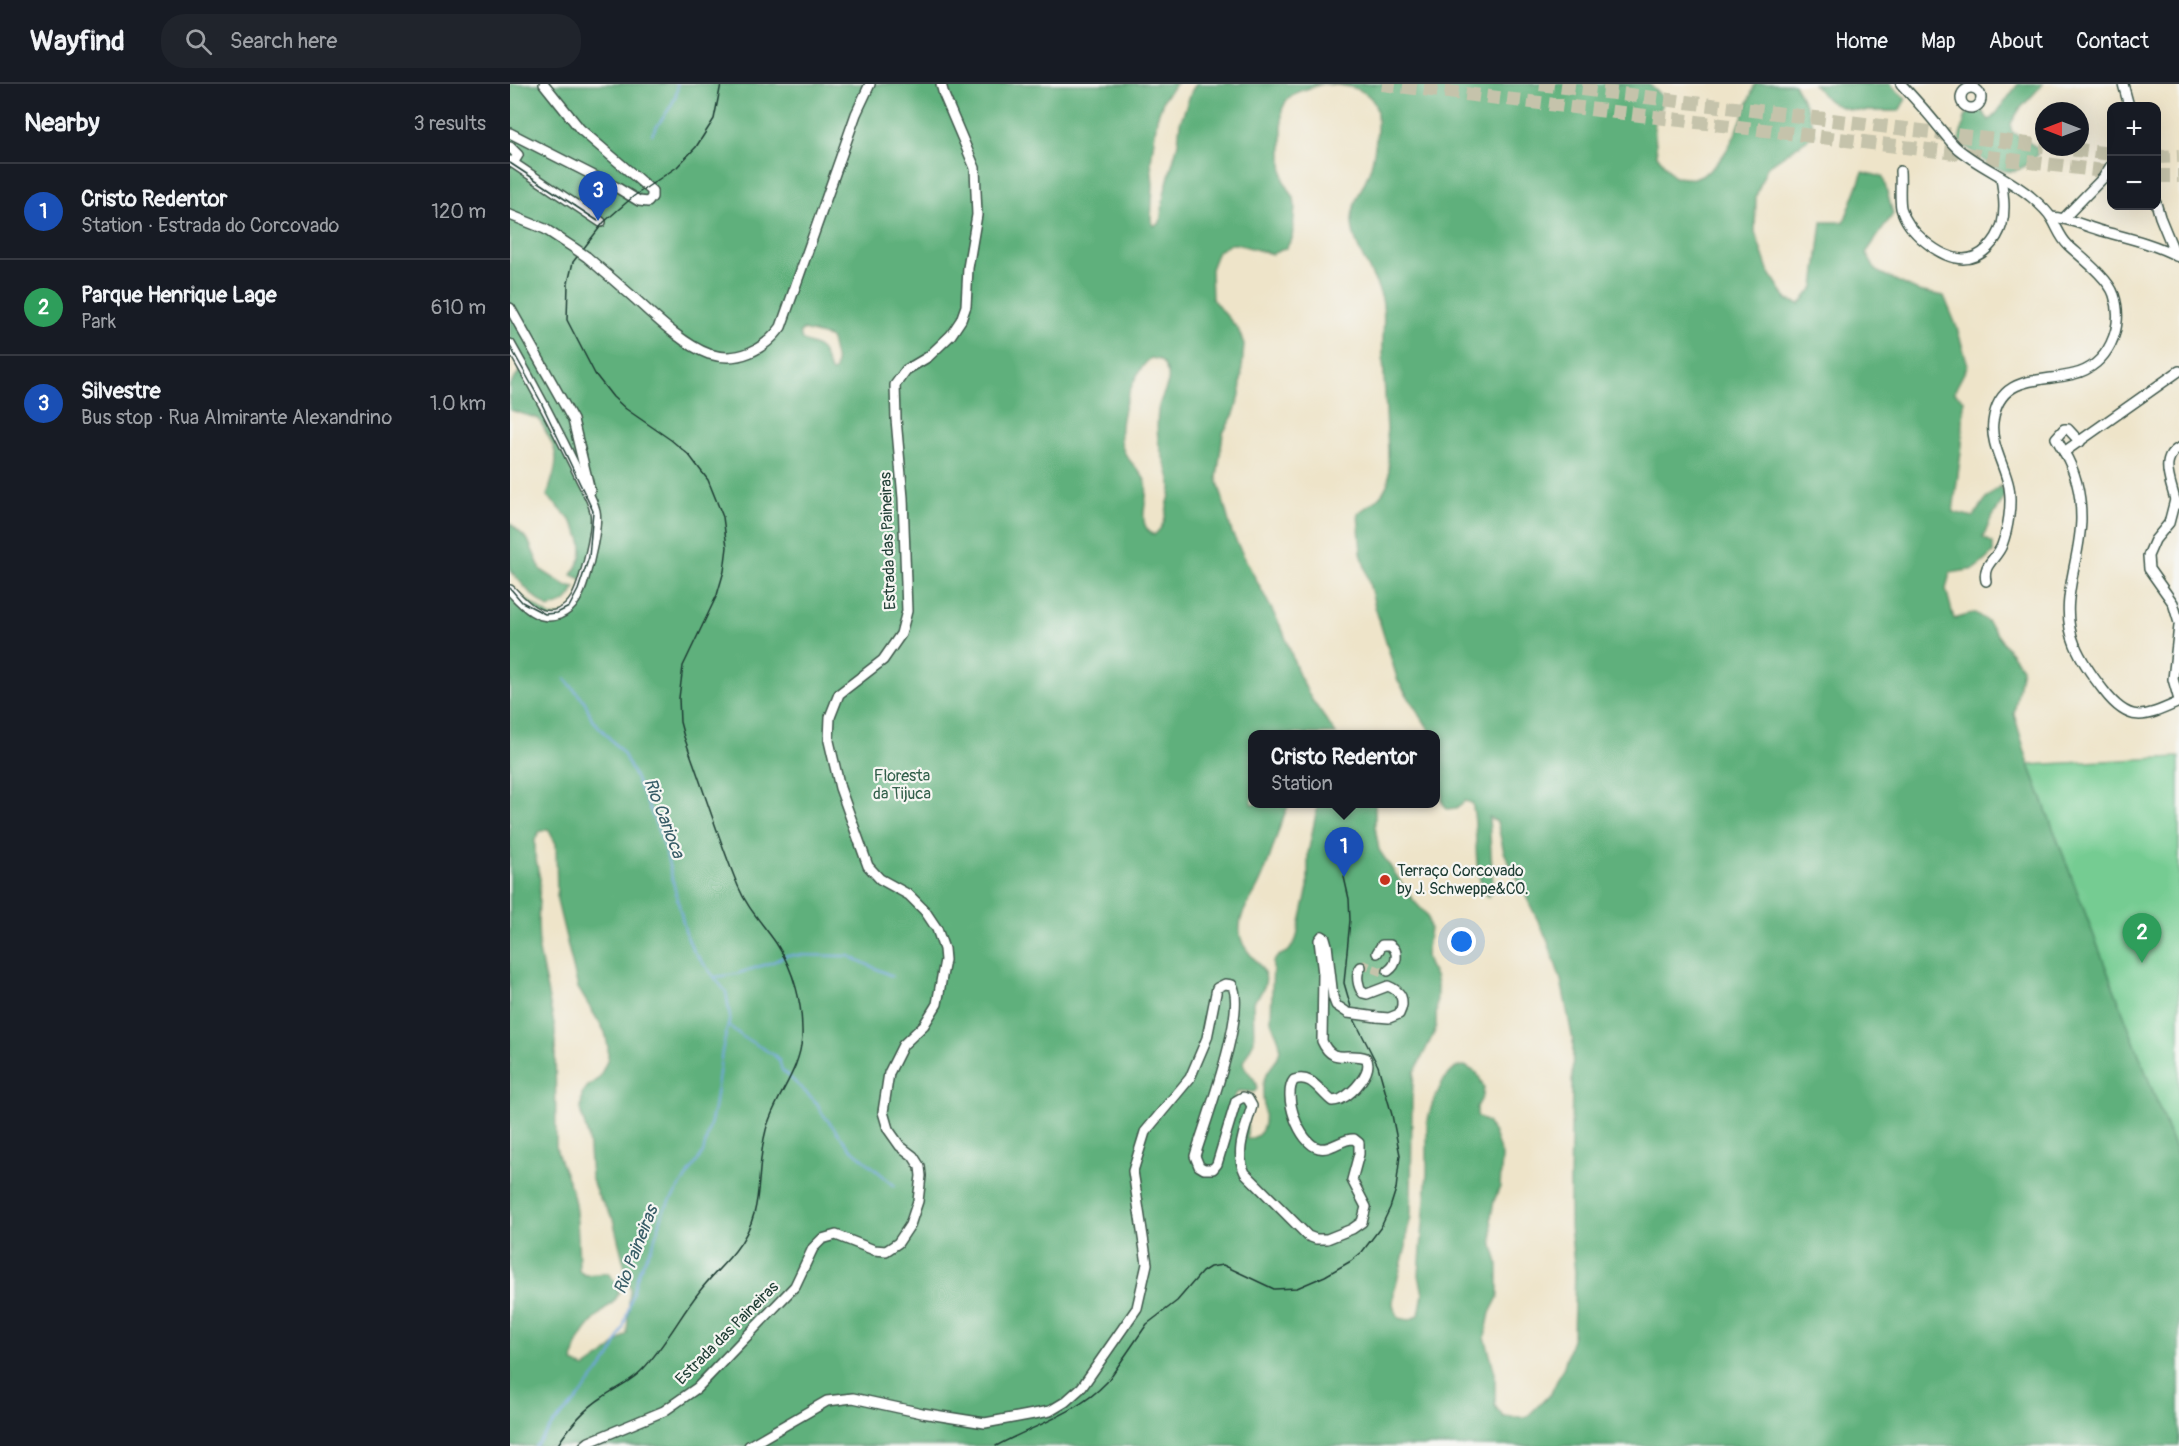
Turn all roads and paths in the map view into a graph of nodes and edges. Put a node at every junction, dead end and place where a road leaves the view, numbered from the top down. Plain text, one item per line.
1 (544, 84) edge
2 (870, 84) edge
3 (941, 84) edge
4 (1901, 84) edge
5 (2123, 84) edge
6 (2128, 102) edge
7 (510, 133) edge
8 (510, 147) edge
9 (511, 162) edge
10 (1900, 171) dead end
11 (2107, 172) edge
12 (2001, 177) junction
13 (2158, 210) edge
14 (510, 215) edge
15 (2051, 217) junction
16 (2064, 218) junction
17 (601, 222) dead end
18 (2178, 257) edge
19 (510, 308) edge
20 (510, 344) edge
21 (2179, 371) edge
22 (2080, 442) junction
23 (2179, 448) edge
24 (2064, 452) junction
25 (2177, 503) edge
26 (595, 511) junction
27 (2179, 520) edge
28 (2169, 523) junction
29 (1986, 581) dead end
30 (510, 590) edge
31 (2179, 624) edge
32 (2179, 701) edge
33 (1377, 953) dead end
34 (1361, 967) dead end
35 (1388, 971) dead end
36 (584, 1446) edge
37 (749, 1446) edge

1 - 7 street
2 - 14 street, bridge
3 - 36 street, Estrada das Paineiras
4 - 12 street
5 - 6 street
8 - 9 street
9 - 17 street
10 - 12 street
11 - 16 street
12 - 15 street
13 - 18 street
15 - 16 street
15 - 29 street
16 - 18 street
19 - 26 street
20 - 26 street
21 - 22 street
22 - 24 street
22 - 24 street
23 - 25 street
24 - 32 street
25 - 28 street
26 - 30 street
27 - 28 street
28 - 31 street
31 - 32 street
33 - 35 street
34 - 37 street, bridge

